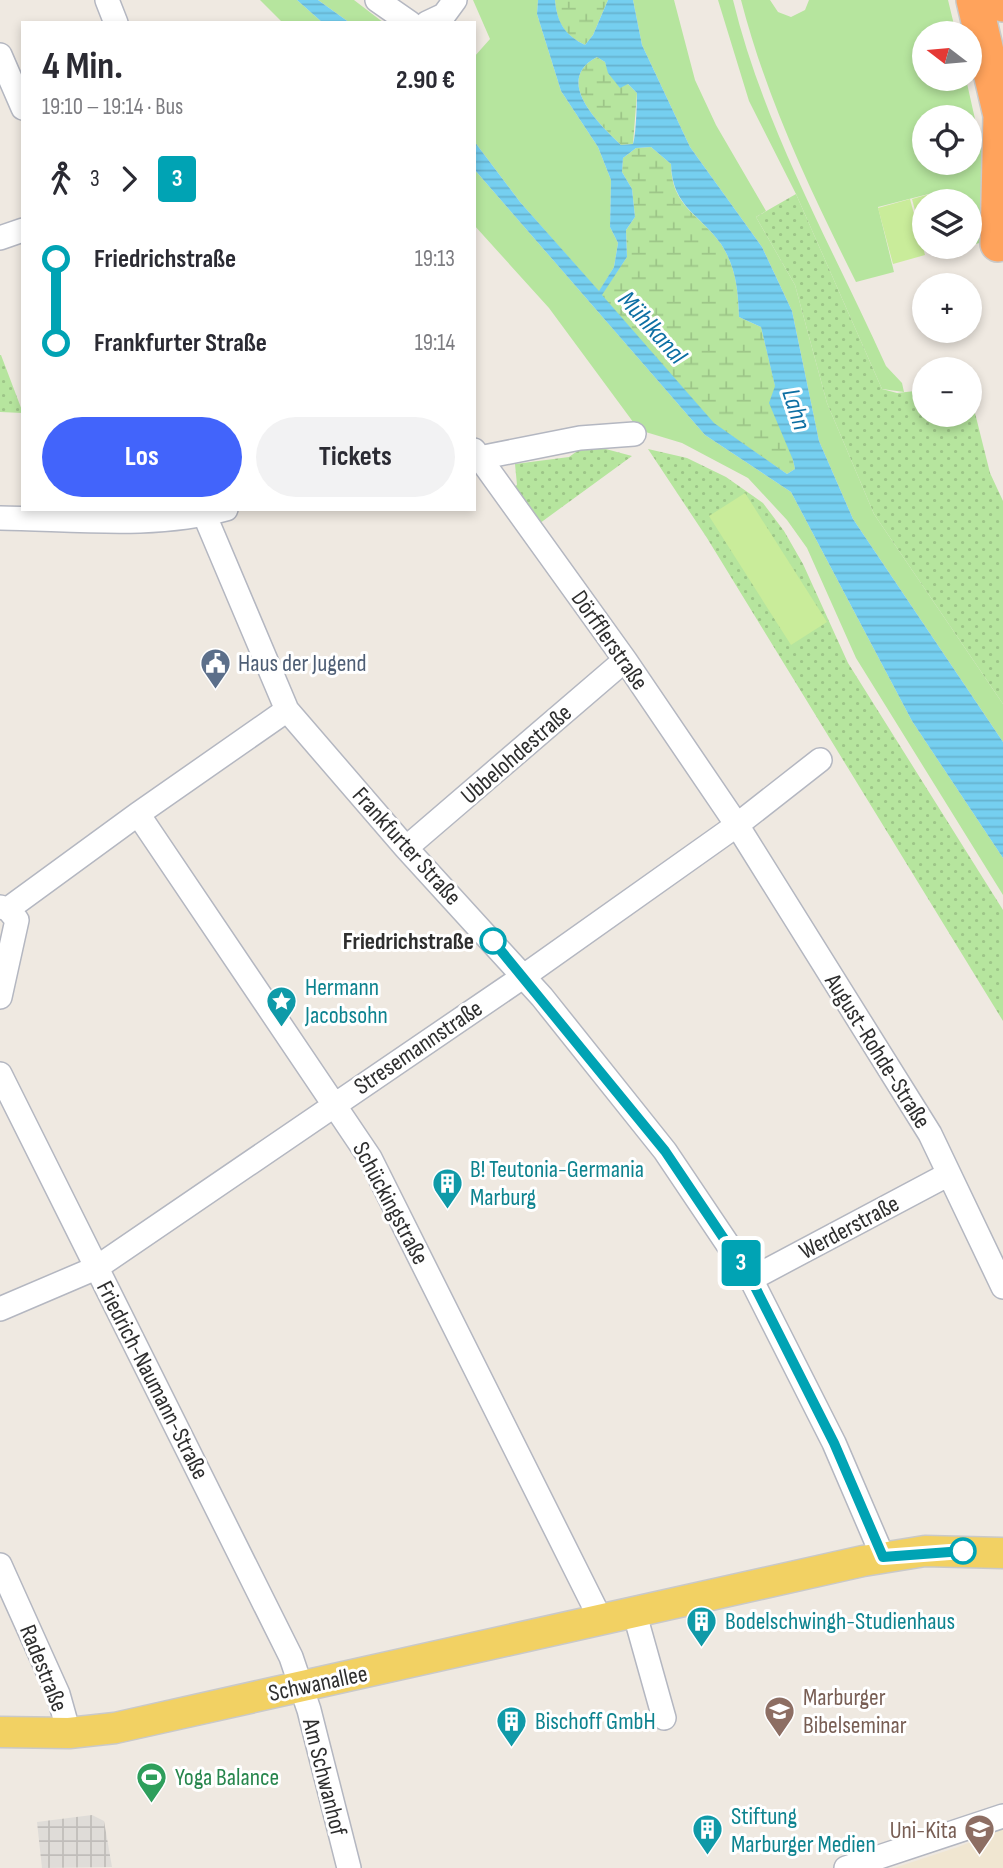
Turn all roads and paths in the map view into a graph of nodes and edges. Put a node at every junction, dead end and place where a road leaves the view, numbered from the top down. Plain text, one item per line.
1 (107, 0) edge
2 (377, 0) edge
3 (455, 0) edge
4 (974, 0) edge
5 (115, 21) edge
6 (407, 21) edge
7 (431, 21) edge
8 (0, 55) edge
9 (21, 103) edge
10 (1002, 119) edge
11 (21, 231) edge
12 (0, 238) edge
13 (998, 243) dead end
14 (634, 434) dead end
15 (476, 456) edge
16 (211, 511) edge
17 (0, 518) edge
18 (625, 660) junction
19 (288, 710) junction
20 (820, 760) dead end
21 (138, 814) junction
22 (737, 825) junction
23 (406, 848) junction
24 (4, 908) edge
25 (524, 976) junction
26 (0, 998) edge
27 (0, 1074) edge
28 (335, 1104) junction
29 (947, 1175) junction
30 (96, 1268) junction
31 (751, 1279) junction
32 (1003, 1286) edge
33 (0, 1309) edge
34 (1003, 1553) edge
35 (883, 1557) junction
36 (0, 1564) edge
37 (634, 1611) junction
38 (600, 1619) junction
39 (302, 1686) junction
40 (664, 1718) dead end
41 (0, 1732) edge
42 (69, 1733) junction
43 (1003, 1816) edge
44 (349, 1868) edge
45 (846, 1868) edge

1 - 5 street
2 - 6 street
3 - 7 street
4 - 10 highway
8 - 9 street
10 - 13 highway
11 - 12 street
14 - 15 street
15 - 18 street, Dörfflerstraße
16 - 17 street
16 - 19 street, Frankfurter Straße
18 - 22 street, Dörfflerstraße
18 - 23 street, Ubbelohdestraße
19 - 21 street
19 - 23 street, Frankfurter Straße
20 - 22 street, Stresemannstraße
21 - 24 street
21 - 28 street, Schückingstraße
22 - 25 street, Stresemannstraße
22 - 29 street, August-Rohde-Straße
23 - 25 street, Frankfurter Straße
24 - 26 street
25 - 28 street, Stresemannstraße
25 - 31 street, Frankfurter Straße
27 - 30 street, Friedrich-Naumann-Straße
28 - 30 street, Stresemannstraße
28 - 38 street, Schückingstraße
29 - 31 street, Werderstraße
29 - 32 street, August-Rohde-Straße
30 - 33 street, Stresemannstraße
30 - 39 street, Friedrich-Naumann-Straße
31 - 35 street, Frankfurter Straße
34 - 35 main road, Schwanallee
35 - 37 main road, Schwanallee
36 - 42 street, Radestraße
37 - 38 main road, Schwanallee
37 - 40 street
38 - 39 main road, Schwanallee
39 - 42 main road, Schwanallee
39 - 44 street, Am Schwanhof
41 - 42 main road, Schwanallee
43 - 45 street

